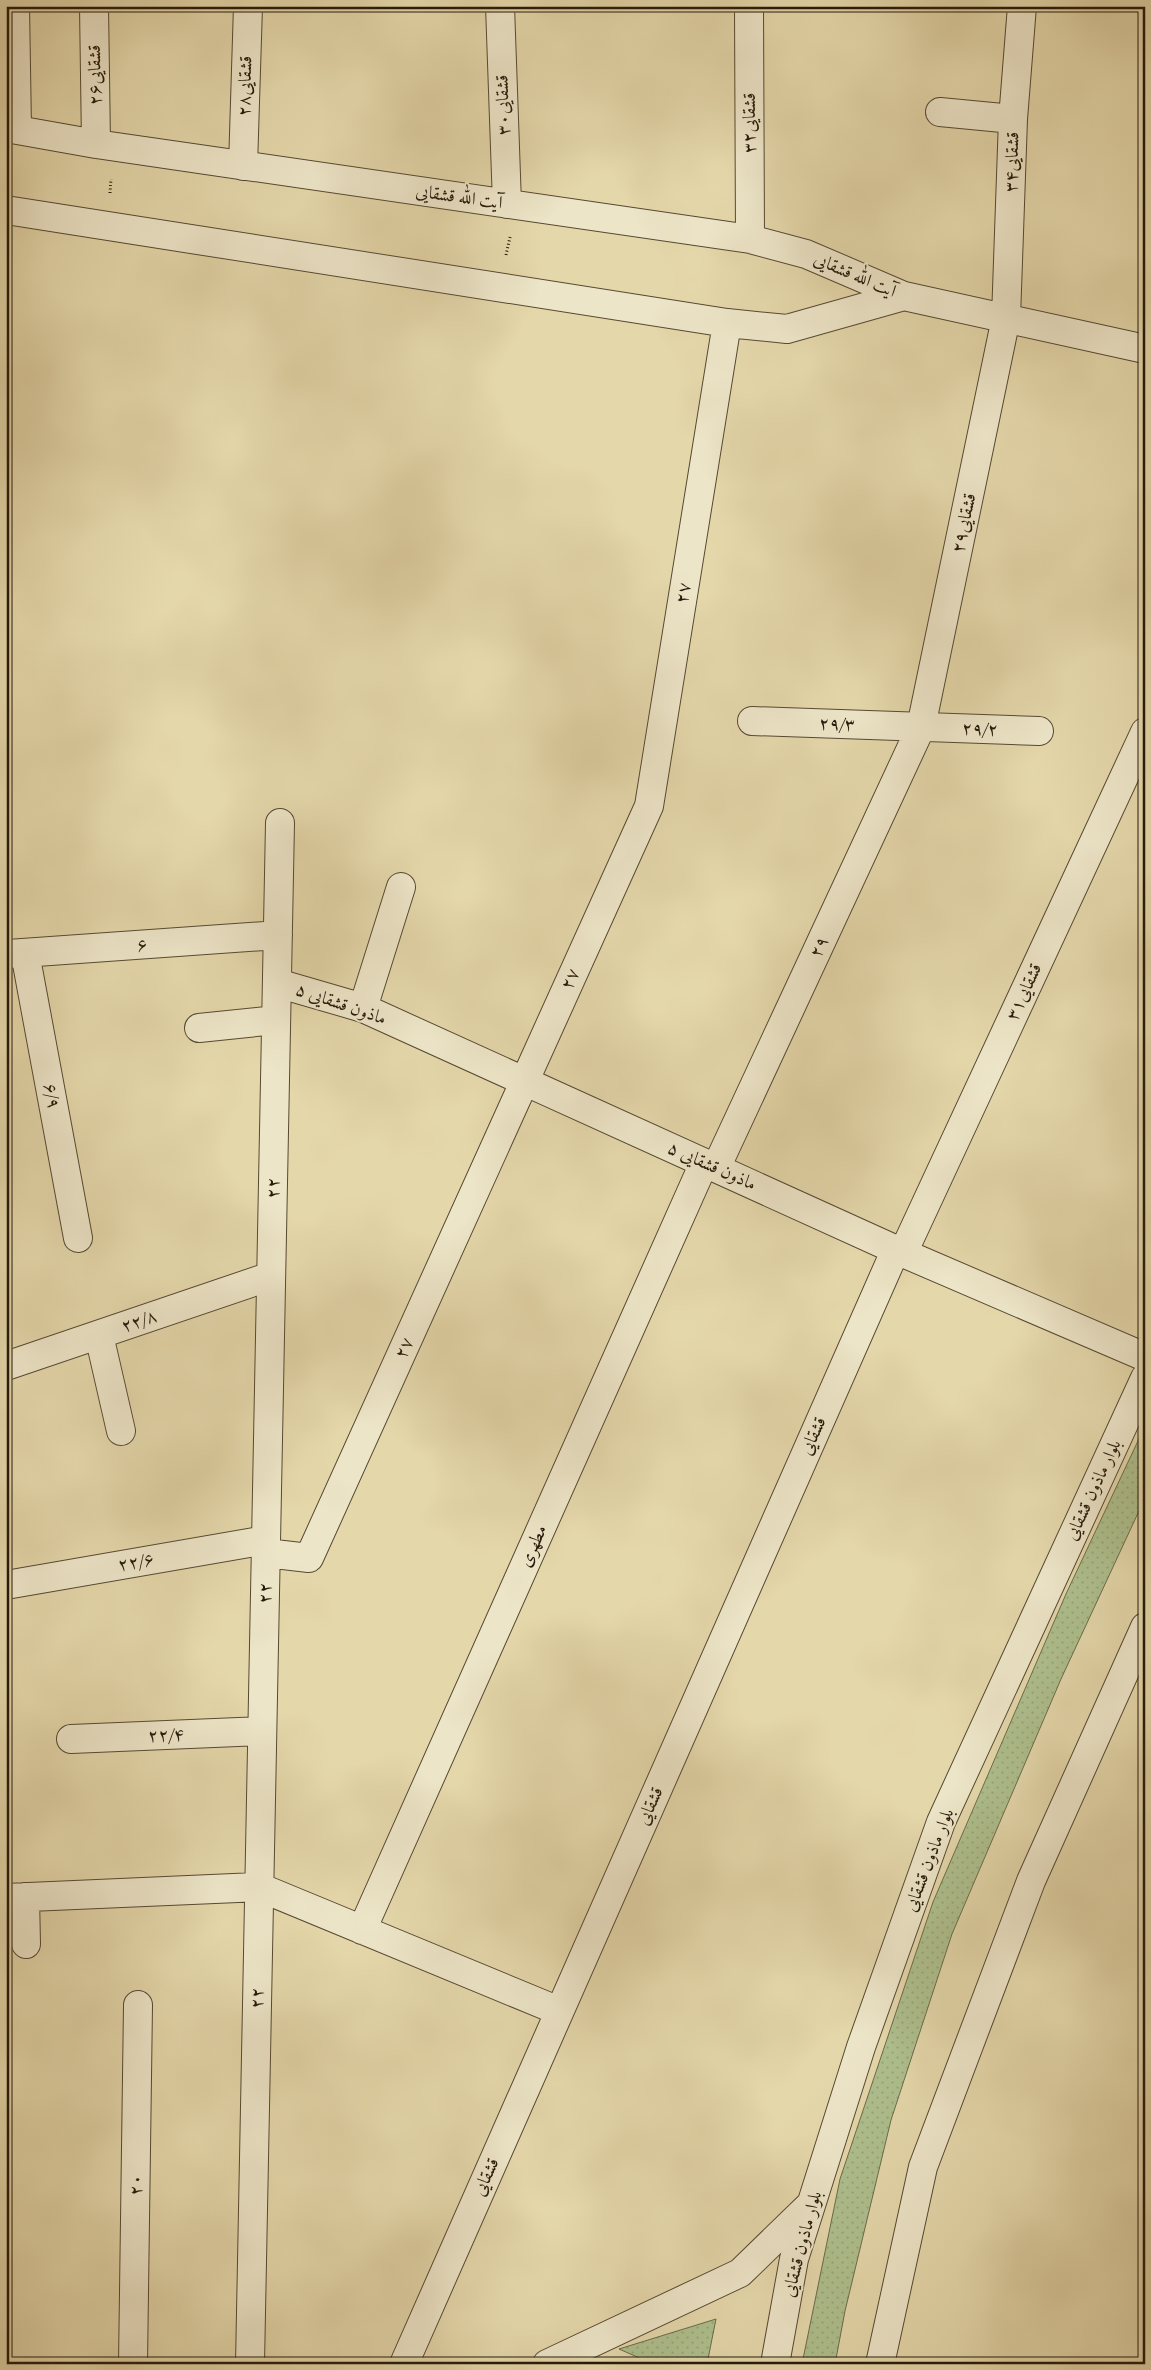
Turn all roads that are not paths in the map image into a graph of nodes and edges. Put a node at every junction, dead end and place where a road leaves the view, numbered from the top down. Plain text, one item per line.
1 (15, 6) edge
2 (94, 6) edge
3 (248, 6) edge
4 (500, 6) edge
5 (749, 6) edge
6 (1022, 6) edge
7 (940, 112) dead end
8 (1013, 119) junction
9 (11, 128) edge
10 (105, 146) junction
11 (243, 166) junction
12 (512, 204) junction
13 (6, 210) edge
14 (750, 239) junction
15 (904, 296) junction
16 (1006, 318) junction
17 (727, 323) junction
18 (1145, 348) edge
19 (752, 721) dead end
20 (922, 727) junction
21 (1038, 732) dead end
22 (1145, 732) edge
23 (280, 823) dead end
24 (401, 887) dead end
25 (278, 936) junction
26 (16, 954) edge
27 (277, 983) junction
28 (363, 1008) junction
29 (276, 1020) junction
30 (199, 1028) dead end
31 (524, 1081) junction
32 (710, 1165) junction
33 (78, 1238) dead end
34 (900, 1251) junction
35 (271, 1276) junction
36 (99, 1335) junction
37 (1145, 1357) edge
38 (6, 1366) edge
39 (1145, 1378) edge
40 (121, 1431) dead end
41 (266, 1547) junction
42 (6, 1584) edge
43 (1145, 1627) edge
44 (262, 1731) junction
45 (71, 1739) dead end
46 (259, 1887) junction
47 (16, 1897) edge
48 (362, 1930) junction
49 (26, 1944) dead end
50 (138, 2006) dead end
51 (559, 2011) junction
52 (812, 2204) junction
53 (133, 2364) edge
54 (250, 2364) edge
55 (404, 2364) edge
56 (547, 2364) edge
57 (775, 2364) edge
58 (880, 2364) edge

1 - 9 street
2 - 10 street, قشقایی۲۶
3 - 11 street, قشقایی۲۸
4 - 12 street, قشقایی۳۰
5 - 14 street, قشقایی۳۲
6 - 8 street, قشقایی۳۴
7 - 8 street
8 - 16 street, قشقایی۳۴
9 - 10 street, آیت الله قشقایی
10 - 11 street, آیت الله قشقایی
11 - 12 street, آیت الله قشقایی
12 - 14 street, آیت الله قشقایی
13 - 17 street, آیت الله قشقایی
14 - 15 street, آیت الله قشقایی
15 - 16 street, آیت الله قشقایی
15 - 17 street, آیت الله قشقایی
16 - 18 street, آیت الله قشقایی
16 - 20 street, قشقایی۲۹
17 - 31 street, ۲۷
19 - 20 street, ۲۹/۳
20 - 21 street, ۲۹/۲
20 - 32 street, ۲۹
22 - 34 street, ۳۱قشقایی
23 - 25 street, ۲۲
24 - 28 street
25 - 26 street, ۶
25 - 27 street, ۲۲
26 - 33 street, ۶/۹
27 - 28 street, ماذون قشقایی ۵
27 - 29 street, ۲۲
28 - 31 street, ماذون قشقایی ۵
29 - 30 street
29 - 35 street, ۲۲
31 - 32 street, ماذون قشقایی ۵
31 - 41 street, ۲۷
32 - 34 street, ماذون قشقایی ۵
32 - 48 street, مطهری
34 - 37 street, ماذون قشقایی ۵
34 - 51 street, قشقایی
35 - 36 street, ۲۲/۸
35 - 41 street, ۲۲
36 - 38 street, ۲۲/۸
36 - 40 street
39 - 52 street, بلوار ماذون قشقایی
41 - 42 street, ۲۲/۶
41 - 44 street, ۲۲
43 - 58 street
44 - 45 street, ۲۲/۴
44 - 46 street, ۲۲
46 - 47 street
46 - 48 street
46 - 54 street, ۲۲
47 - 49 street
48 - 51 street
50 - 53 street, ۲۰
51 - 55 street, قشقایی
52 - 56 street
52 - 57 street, بلوار ماذون قشقایی

